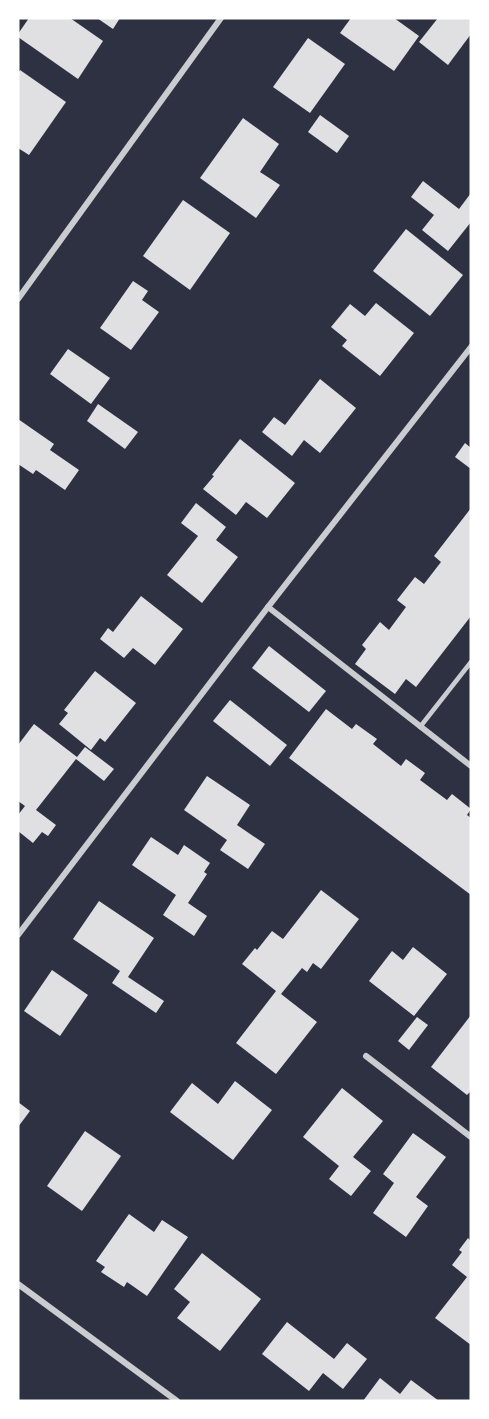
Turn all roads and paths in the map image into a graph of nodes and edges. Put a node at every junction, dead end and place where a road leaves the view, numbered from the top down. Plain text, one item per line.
1 (221, 18) edge
2 (18, 299) edge
3 (471, 347) edge
4 (268, 608) junction
5 (471, 662) edge
6 (420, 727) junction
7 (471, 766) edge
8 (18, 935) edge
9 (366, 1056) dead end
10 (471, 1137) edge
11 (18, 1284) edge
12 (177, 1401) edge

1 - 2 street
3 - 4 street
4 - 6 street
4 - 8 street
5 - 6 lane
6 - 7 street
9 - 10 street
11 - 12 street

